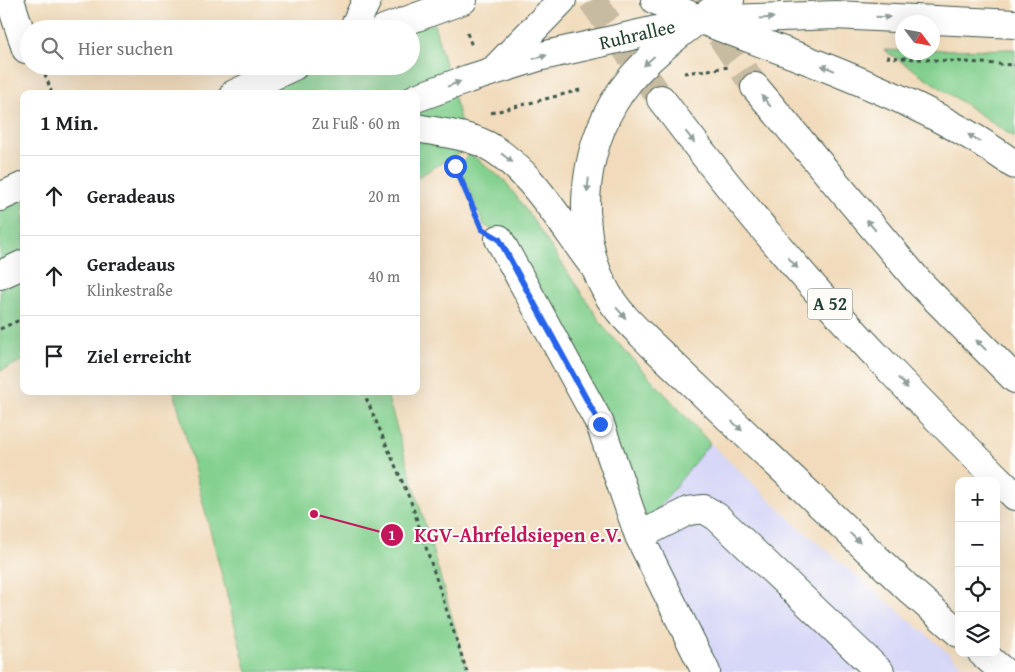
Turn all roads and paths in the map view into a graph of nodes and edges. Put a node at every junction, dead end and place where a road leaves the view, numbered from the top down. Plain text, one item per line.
1 (10, 0) edge
2 (367, 0) edge
3 (463, 0) edge
4 (562, 0) edge
5 (656, 0) edge
6 (730, 0) edge
7 (357, 20) edge
8 (409, 20) edge
9 (700, 20) junction
10 (20, 23) edge
11 (1015, 24) edge
12 (884, 57) dead end
13 (1015, 65) edge
14 (734, 66) dead end
15 (493, 71) junction
16 (677, 74) dead end
17 (43, 75) edge
18 (275, 75) edge
19 (755, 87) tunnel mouth
20 (50, 90) edge
21 (243, 90) edge
22 (420, 97) edge
23 (661, 99) tunnel mouth
24 (420, 129) edge
25 (455, 159) dead end
26 (1015, 165) edge
27 (20, 188) edge
28 (0, 197) edge
29 (499, 239) joint
30 (20, 266) edge
31 (597, 271) junction
32 (0, 275) edge
33 (20, 320) edge
34 (0, 330) edge
35 (1015, 379) edge
36 (365, 395) edge
37 (1015, 496) edge
38 (639, 536) junction
39 (955, 630) edge
40 (987, 657) edge
41 (467, 672) edge
42 (706, 672) edge
43 (880, 672) edge
44 (1004, 672) edge

1 - 10 main road
2 - 7 main road
3 - 8 main road
4 - 15 main road
5 - 9 main road
6 - 9 main road
9 -> 11 main road, Ruhrallee
15 -> 9 main road, Ruhrallee
26 -> 9 main road
9 -> 31 main road
12 - 13 path
14 - 16 path
22 -> 15 main road, Ruhrallee
17 - 20 path
18 - 21 main road
35 -> 19 main road
23 -> 37 main road, A 52
24 -> 31 main road
25 - 29 path
27 - 28 main road
29 - 38 main road
30 - 32 main road
31 -> 39 main road
33 - 34 path
36 - 41 path
38 - 42 main road
38 - 43 main road
40 - 44 main road

